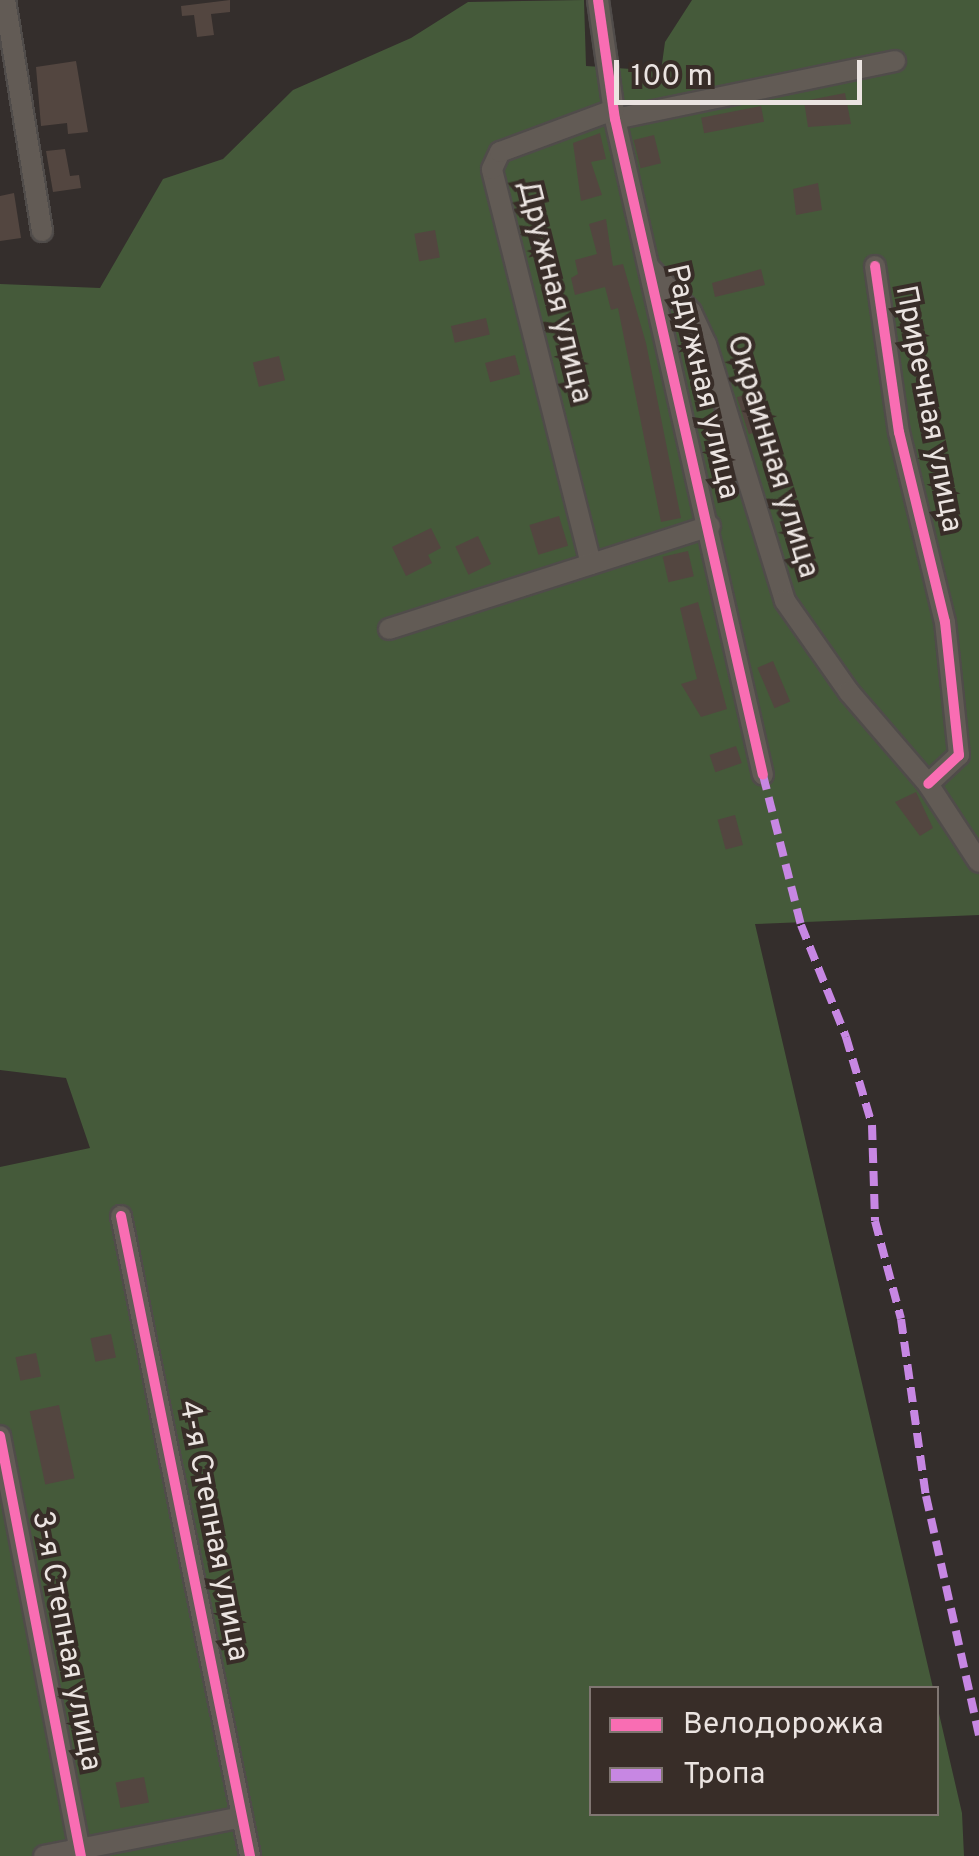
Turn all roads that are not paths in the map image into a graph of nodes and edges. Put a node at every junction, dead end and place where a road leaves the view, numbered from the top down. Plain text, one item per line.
1 (5, 0) edge
2 (598, 0) edge
3 (896, 61) dead end
4 (614, 115) junction
5 (42, 232) dead end
6 (647, 266) junction
7 (874, 266) dead end
8 (710, 526) junction
9 (590, 564) junction
10 (390, 629) dead end
11 (762, 774) dead end
12 (928, 784) junction
13 (979, 862) edge
14 (121, 1216) dead end
15 (0, 1436) edge
16 (242, 1817) junction
17 (80, 1852) edge
18 (44, 1856) edge
19 (250, 1856) edge

1 - 5 street
2 - 4 street, Радужная улица
3 - 4 street, Дружная улица
4 - 6 street, Радужная улица
4 - 9 street, Дружная улица
6 - 8 street, Радужная улица
6 - 12 street, Окраинная улица
7 - 12 street, Приречная улица
8 - 9 street
8 - 11 street, Радужная улица
9 - 10 street
12 - 13 street, Окраинная улица
14 - 16 street, 4-я Степная улица
15 - 17 street, 3-я Степная улица
16 - 17 street
16 - 19 street, 4-я Степная улица
17 - 18 street

